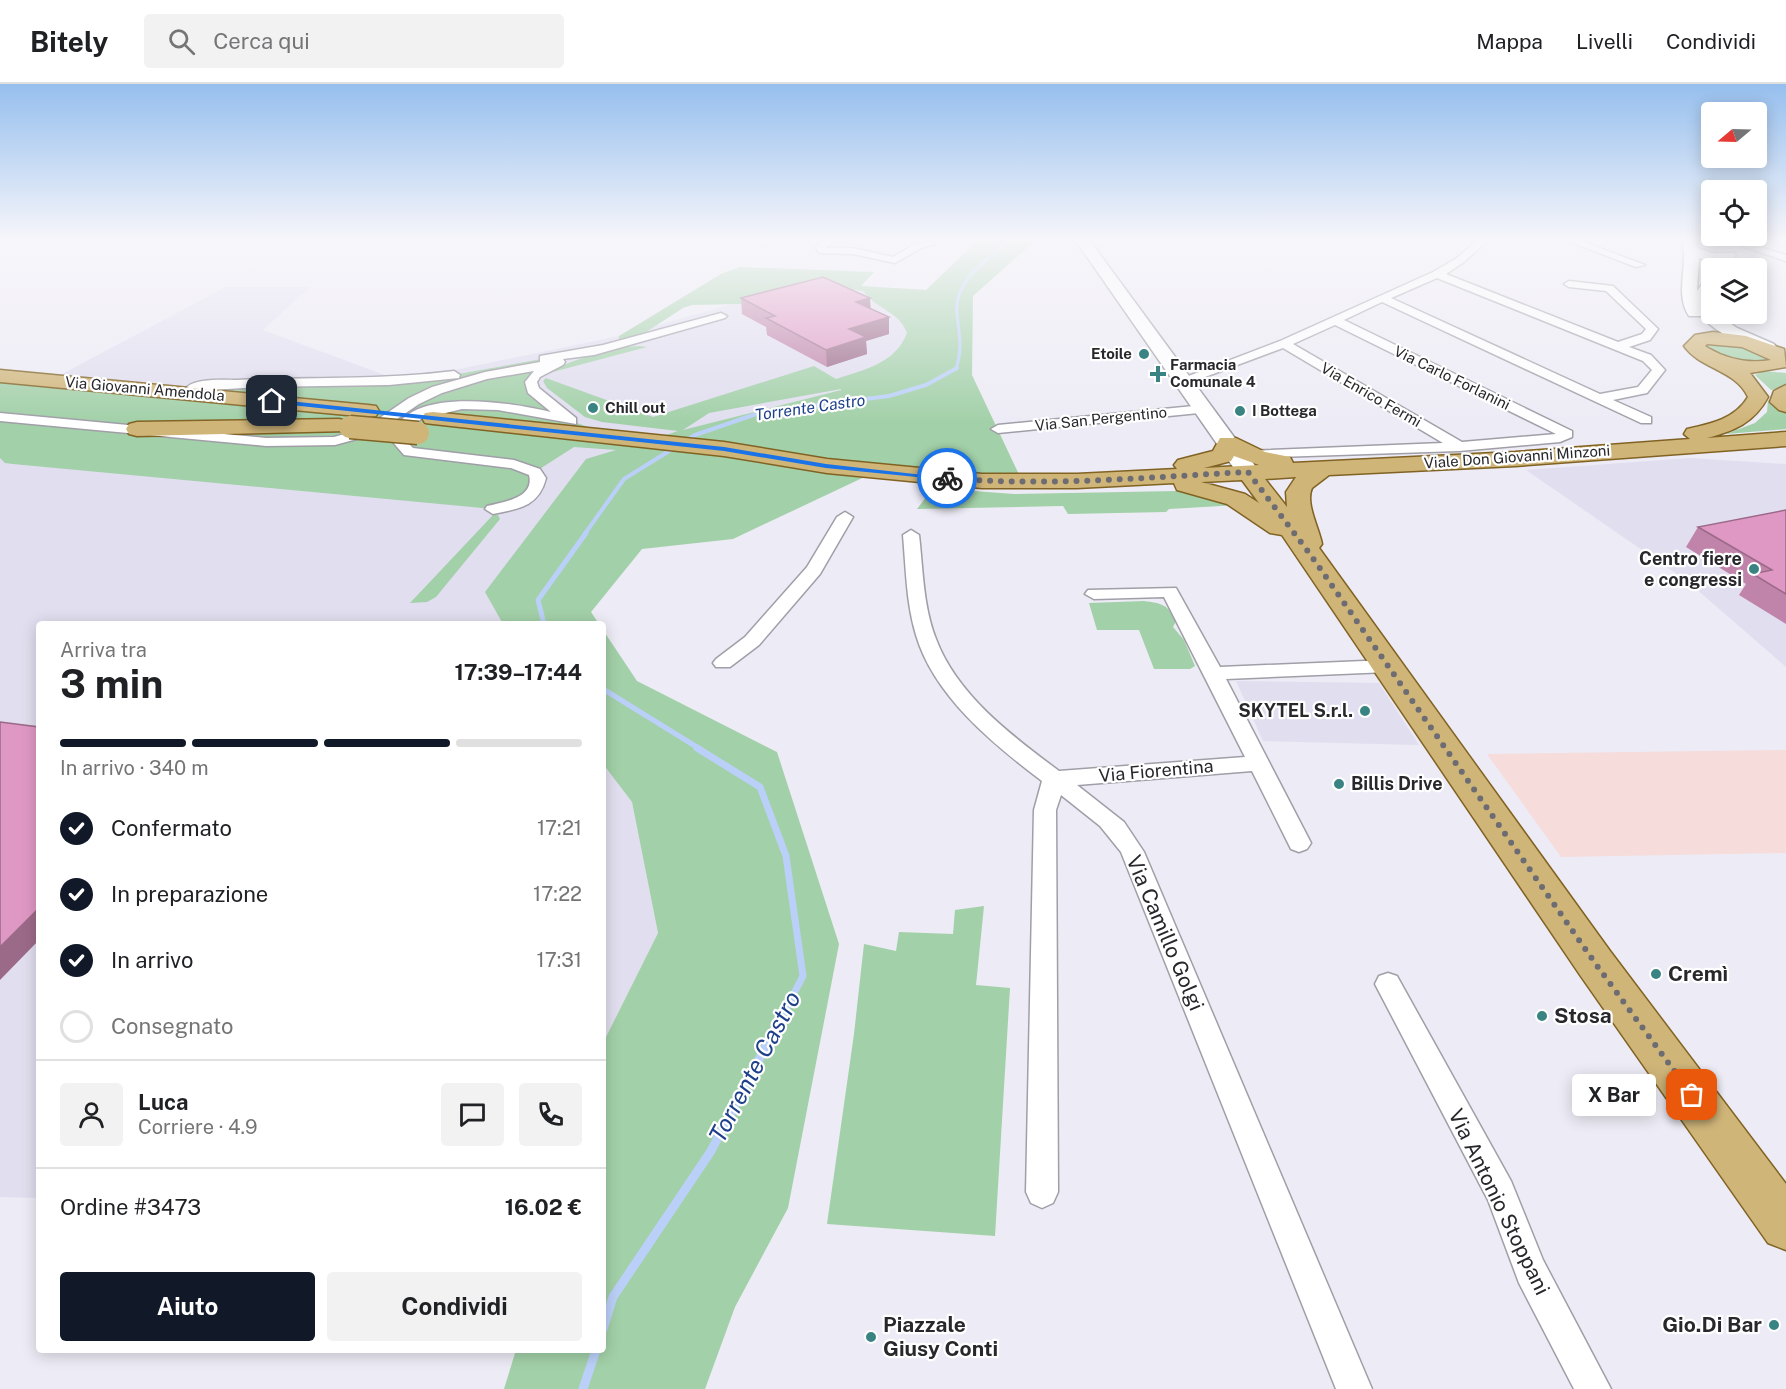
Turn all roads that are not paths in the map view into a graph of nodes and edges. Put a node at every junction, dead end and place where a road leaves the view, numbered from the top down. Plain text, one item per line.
1 (1127, 302) edge
2 (1374, 302) edge
3 (1391, 302) edge
4 (1507, 302) edge
5 (1624, 302) edge
6 (1689, 302) edge
7 (721, 316) dead end
8 (1336, 321) junction
9 (1719, 324) edge
10 (1738, 324) edge
11 (1284, 344) junction
12 (1619, 346) junction
13 (1704, 347) junction
14 (602, 348) junction
15 (1776, 359) edge
16 (559, 362) junction
17 (0, 376) edge
18 (1184, 380) junction
19 (59, 381) junction
20 (194, 387) junction
21 (0, 396) edge
22 (1600, 398) junction
23 (1784, 400) edge
24 (382, 406) junction
25 (1204, 409) junction
26 (0, 417) edge
27 (1646, 420) dead end
28 (571, 421) junction
29 (425, 425) junction
30 (345, 426) junction
31 (137, 429) junction
32 (998, 429) dead end
33 (1786, 439) edge
34 (1228, 443) junction
35 (617, 444) junction
36 (1459, 447) junction
37 (1595, 452) junction
38 (1786, 459) edge
39 (1253, 460) junction
40 (1326, 467) junction
41 (1124, 478) junction
42 (493, 509) dead end
43 (845, 517) dead end
44 (911, 535) dead end
45 (1310, 554) junction
46 (1094, 594) dead end
47 (723, 663) dead end
48 (1388, 666) junction
49 (1215, 673) junction
50 (1257, 763) junction
51 (1054, 779) junction
52 (1299, 843) dead end
53 (1388, 984) dead end
54 (1774, 1191) edge
55 (1042, 1192) dead end
56 (1786, 1225) edge
57 (1354, 1389) edge
58 (1593, 1389) edge

1 - 18 main road
2 - 8 street
3 - 22 street
4 - 12 street
5 - 12 street
6 - 13 main road
7 - 14 street
8 - 11 street
8 - 36 street, Via Carlo Forlanini
9 - 15 main road
10 - 15 main road
11 - 18 street
11 - 36 street, Via Enrico Fermi
12 - 22 street
13 - 15 main road
13 - 37 main road
14 - 16 street
14 - 20 street
15 - 23 main road
16 - 24 street
16 - 28 street
17 - 19 main road, Via Giovanni Amendola
18 - 25 main road
19 - 20 main road
19 - 24 main road, Via Giovanni Amendola
20 - 24 street
21 - 30 main road, Via Giovanni Amendola
22 - 27 street
24 - 29 main road, Via Giovanni Amendola
24 - 31 street
25 - 32 street, Via San Pergentino
25 - 34 main road
26 - 31 street
28 - 35 main road
28 - 42 street
29 - 30 main road, Via Giovanni Amendola, bridge
29 - 35 main road, Via Giovanni Amendola
30 - 31 main road
33 - 37 main road, Viale Don Giovanni Minzoni
34 - 39 main road
34 - 41 main road
35 - 41 main road, Via Giovanni Amendola
36 - 39 street
37 - 38 main road
37 - 40 main road, Viale Don Giovanni Minzoni
39 - 40 main road, Viale Don Giovanni Minzoni
39 - 41 main road, Via Giovanni Amendola
39 - 45 main road
40 - 45 main road
41 - 45 main road
43 - 47 street
44 - 51 street, Via Camillo Golgi
45 - 48 main road
46 - 49 street
48 - 49 street
48 - 54 main road
49 - 50 street
50 - 51 street, Via Fiorentina
50 - 52 street
51 - 55 street
51 - 57 street, Via Camillo Golgi
53 - 58 street, Via Antonio Stoppani
54 - 56 main road

